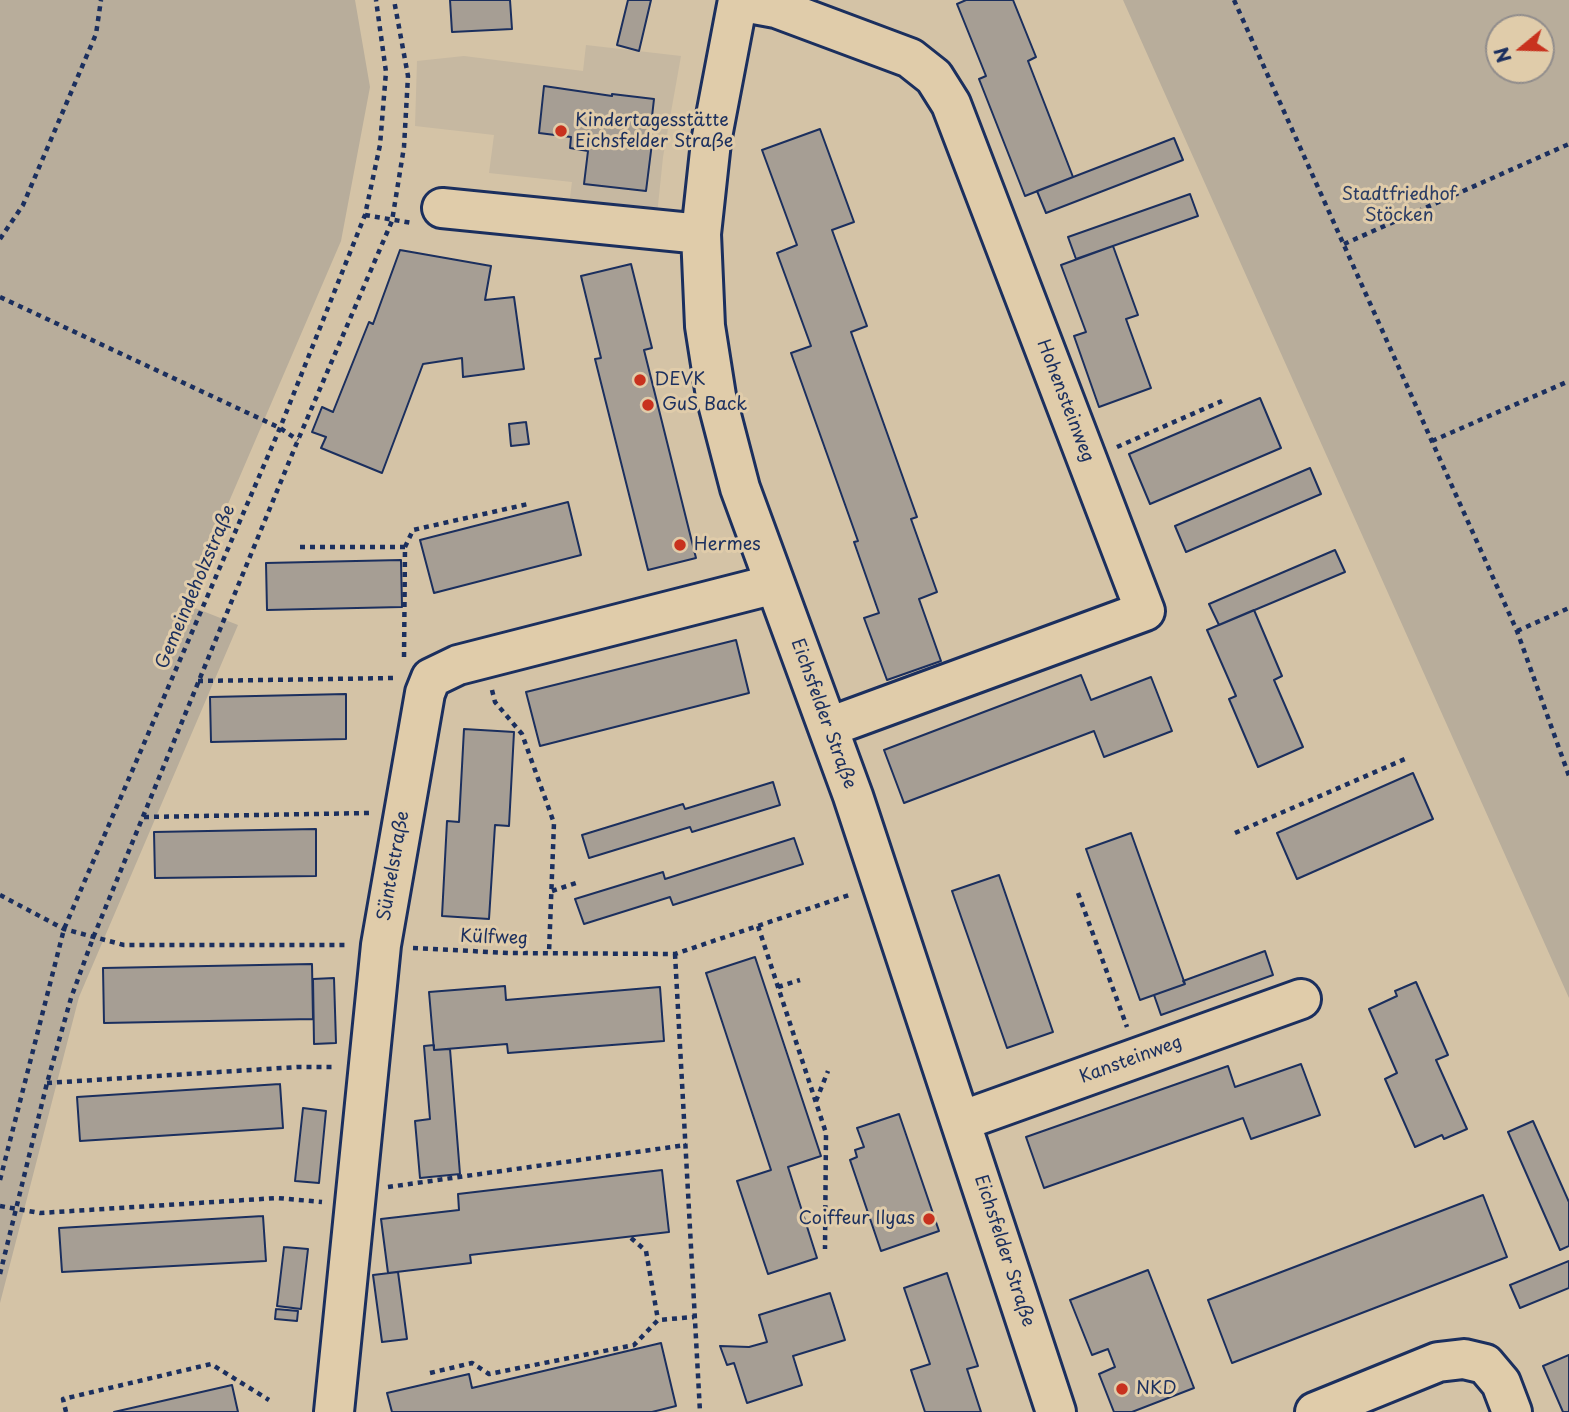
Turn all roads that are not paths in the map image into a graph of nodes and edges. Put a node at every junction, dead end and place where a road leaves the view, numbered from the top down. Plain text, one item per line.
1 (738, 0) edge
2 (442, 208) road end
3 (701, 234) junction
4 (775, 584) junction
5 (829, 727) junction
6 (1301, 999) dead end
7 (961, 1121) junction
8 (334, 1412) edge
9 (1056, 1412) edge
10 (1315, 1412) edge
11 (1511, 1412) edge

1 - 3 street, Eichsfelder Straße
1 - 5 street, Hohensteinweg
2 - 3 street
3 - 4 street, Eichsfelder Straße
4 - 5 street, Eichsfelder Straße
4 - 8 street, Süntelstraße
5 - 7 street, Eichsfelder Straße
6 - 7 street, Kansteinweg
7 - 9 street, Eichsfelder Straße
10 - 11 street

